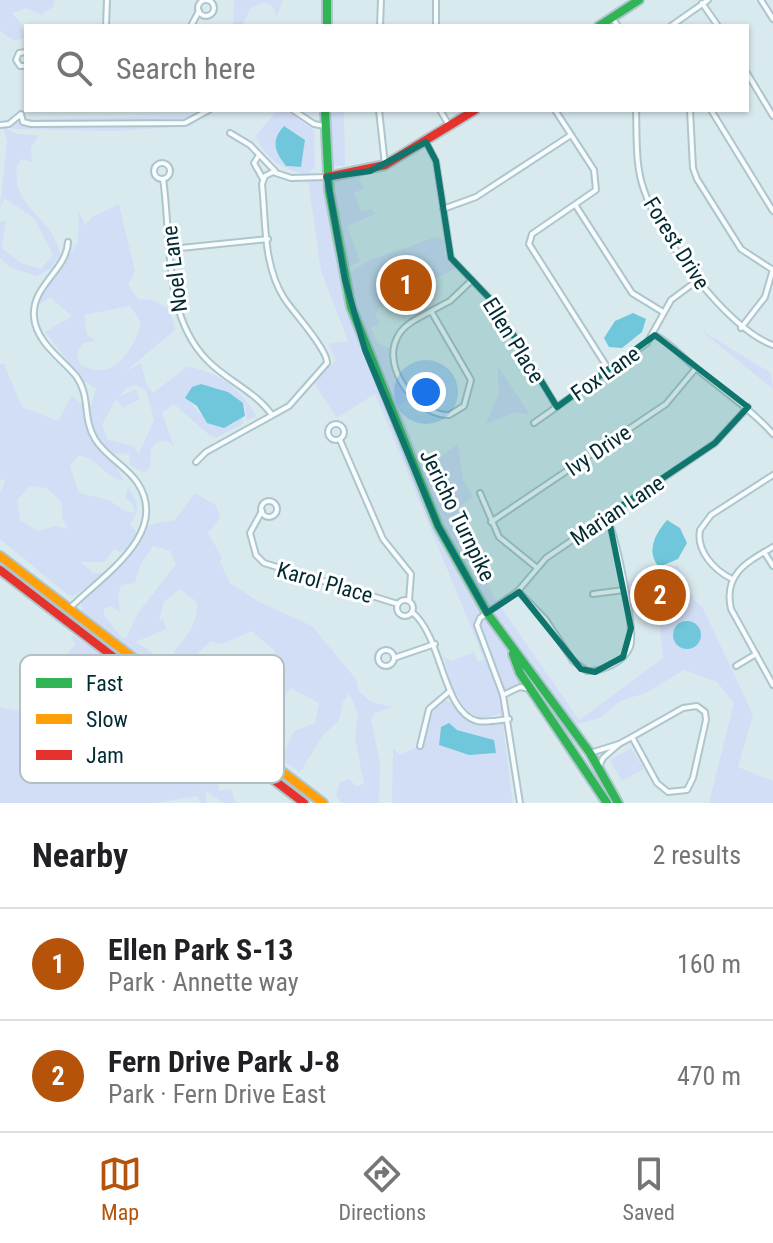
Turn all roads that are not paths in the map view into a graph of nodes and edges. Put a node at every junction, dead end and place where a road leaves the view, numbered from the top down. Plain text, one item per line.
1 (107, 0) edge
2 (327, 0) edge
3 (381, 0) edge
4 (436, 0) edge
5 (639, 0) edge
6 (761, 0) edge
7 (705, 2) edge
8 (199, 11) dead end
9 (612, 18) junction
10 (773, 19) edge
11 (106, 24) edge
12 (192, 24) edge
13 (327, 24) edge
14 (380, 24) edge
15 (436, 24) edge
16 (602, 24) edge
17 (616, 24) edge
18 (674, 24) edge
19 (717, 24) edge
20 (24, 52) edge
21 (24, 66) edge
22 (749, 76) edge
23 (207, 112) edge
24 (296, 112) edge
25 (325, 112) edge
26 (379, 112) edge
27 (441, 112) edge
28 (472, 112) edge
29 (556, 112) edge
30 (636, 112) edge
31 (690, 112) edge
32 (712, 112) edge
33 (773, 116) edge
34 (0, 125) edge
35 (325, 126) junction
36 (450, 127) junction
37 (230, 133) dead end
38 (571, 135) junction
39 (426, 142) junction
40 (259, 155) junction
41 (385, 165) junction
42 (277, 173) junction
43 (327, 177) junction
44 (163, 179) junction
45 (263, 179) junction
46 (576, 206) junction
47 (443, 209) junction
48 (773, 211) edge
49 (268, 239) junction
50 (68, 242) dead end
51 (171, 249) junction
52 (773, 270) edge
53 (472, 280) junction
54 (698, 280) junction
55 (431, 311) junction
56 (663, 312) junction
57 (741, 328) junction
58 (655, 335) junction
59 (773, 345) edge
60 (696, 368) junction
61 (609, 370) junction
62 (557, 407) junction
63 (748, 407) junction
64 (272, 415) junction
65 (534, 423) dead end
66 (773, 434) edge
67 (340, 440) junction
68 (196, 462) dead end
69 (773, 475) edge
70 (480, 493) dead end
71 (262, 511) dead end
72 (606, 517) junction
73 (491, 522) junction
74 (773, 547) edge
75 (764, 552) junction
76 (0, 558) edge
77 (773, 566) edge
78 (536, 567) junction
79 (0, 570) edge
80 (732, 579) junction
81 (624, 590) junction
82 (518, 591) junction
83 (593, 594) dead end
84 (409, 601) junction
85 (398, 604) junction
86 (69, 609) junction
87 (412, 612) junction
88 (487, 613) junction
89 (435, 644) junction
90 (512, 651) junction
91 (756, 654) junction
92 (111, 655) edge
93 (129, 655) edge
94 (394, 658) dead end
95 (736, 666) dead end
96 (773, 685) edge
97 (450, 691) junction
98 (533, 691) junction
99 (503, 695) junction
100 (509, 719) junction
101 (632, 737) junction
102 (619, 744) junction
103 (420, 746) dead end
104 (590, 753) junction
105 (599, 769) junction
106 (284, 773) edge
107 (293, 780) junction
108 (278, 783) edge
109 (286, 789) junction
110 (304, 803) edge
111 (323, 803) edge
112 (520, 803) edge
113 (607, 803) edge
114 (618, 803) edge

1 - 11 street
2 - 13 main road
3 - 14 street
4 - 15 street
5 - 9 main road
6 - 10 street
7 - 18 street
7 - 19 street
8 - 12 street
9 - 16 main road
9 - 17 street
20 - 21 street
22 - 33 street
23 - 34 street
24 - 35 street
25 - 35 main road, Jericho Turnpike
26 - 41 street
27 - 36 street
28 - 36 main road
29 - 38 street
30 - 54 street, Forest Drive
31 - 52 street
32 - 48 street
35 - 43 main road, Jericho Turnpike
36 - 39 main road
37 - 40 street
38 - 46 street
38 - 47 street
39 - 41 main road
39 - 47 street, Ellen Place
40 - 42 street
40 - 45 street
41 - 43 main road
42 - 43 street
42 - 45 street
43 - 88 main road, Jericho Turnpike
44 - 44 street
44 - 51 street, Noel Lane
45 - 49 street
46 - 56 street
46 - 61 street
47 - 53 street, Ellen Place
49 - 51 street
49 - 64 street
50 - 86 street
51 - 64 street, Noel Lane
52 - 57 street
53 - 55 street
53 - 62 street, Ellen Place
54 - 56 street, Fox Lane
54 - 57 street, Forest Drive
55 - 55 street
56 - 58 street, Fox Lane
57 - 59 street, Forest Drive
58 - 60 street
58 - 61 street, Fox Lane
60 - 63 street
60 - 73 street, Ivy Drive
61 - 62 street, Fox Lane
62 - 65 street, Fox Lane
63 - 66 street
63 - 72 street, Marian Lane
64 - 68 street
67 - 67 street
67 - 84 street
69 - 80 street
70 - 73 street
71 - 85 street, Karol Place
72 - 78 street, Marian Lane
72 - 81 street
73 - 78 street
74 - 75 street
75 - 77 street
75 - 80 street
76 - 86 main road
78 - 82 street, Marian Lane
79 - 92 main road
80 - 91 street
81 - 82 street
81 - 83 street
82 - 88 street, Marian Lane
84 - 85 street, Karol Place
84 - 87 street, Karol Place
85 - 87 street, Karol Place
86 - 93 main road
87 - 89 street, Karol Place
88 - 90 main road, Jericho Turnpike
88 - 99 street
89 - 94 street
89 - 97 street, Karol Place
90 - 98 main road, Jericho Turnpike
90 - 104 main road, Jericho Turnpike
91 - 95 street
91 - 96 street
97 - 100 street, Karol Place
97 - 103 street
98 - 99 street
98 - 113 main road, Jericho Turnpike
99 - 100 street
100 - 112 street
101 - 101 street
101 - 102 street
102 - 104 street
102 - 105 street
104 - 105 main road, Jericho Turnpike
105 - 114 main road, Jericho Turnpike
106 - 107 main road
107 - 109 main road
107 - 111 main road
108 - 109 main road
109 - 110 main road

